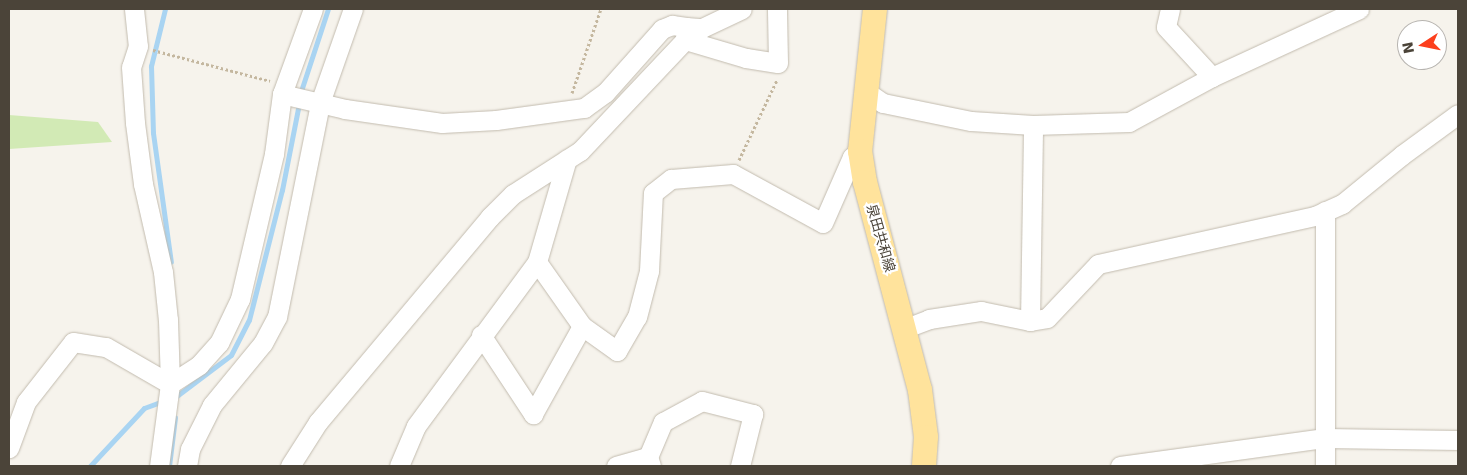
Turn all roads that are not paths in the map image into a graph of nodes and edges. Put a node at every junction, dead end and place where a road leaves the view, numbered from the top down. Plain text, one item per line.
1 (134, 9) edge
2 (313, 9) edge
3 (353, 9) edge
4 (742, 9) edge
5 (777, 9) edge
6 (875, 9) edge
7 (1170, 9) edge
8 (1359, 9) edge
9 (686, 34) junction
10 (1212, 77) junction
11 (287, 91) junction
12 (868, 94) junction
13 (320, 103) junction
14 (1458, 114) edge
15 (1033, 125) junction
16 (860, 151) junction
17 (567, 159) junction
18 (1326, 211) junction
19 (537, 262) junction
20 (1030, 321) junction
21 (582, 326) junction
22 (906, 328) junction
23 (481, 335) junction
24 (170, 384) junction
25 (1325, 438) junction
26 (1458, 440) edge
27 (9, 448) edge
28 (650, 461) edge
29 (159, 466) edge
30 (188, 466) edge
31 (290, 466) edge
32 (399, 466) edge
33 (616, 466) edge
34 (740, 466) edge
35 (924, 466) edge
36 (1120, 466) edge
37 (1325, 466) edge

1 - 24 street
2 - 11 street
3 - 13 street
4 - 9 street
5 - 9 street
6 - 12 main road, 泉田共和線
7 - 10 street
8 - 10 street
9 - 13 street
9 - 17 street
10 - 15 street
11 - 13 street
11 - 24 street
12 - 15 street
12 - 16 main road, 泉田共和線
13 - 30 street
14 - 18 street
15 - 20 street
16 - 21 street
16 - 22 main road, 泉田共和線
17 - 19 street
17 - 31 street
18 - 20 street
18 - 25 street
19 - 21 street
19 - 23 street
20 - 22 street
21 - 23 street
22 - 35 main road, 泉田共和線
23 - 32 street
24 - 27 street
24 - 29 street
25 - 26 street
25 - 36 street
25 - 37 street
28 - 33 street
28 - 34 street

